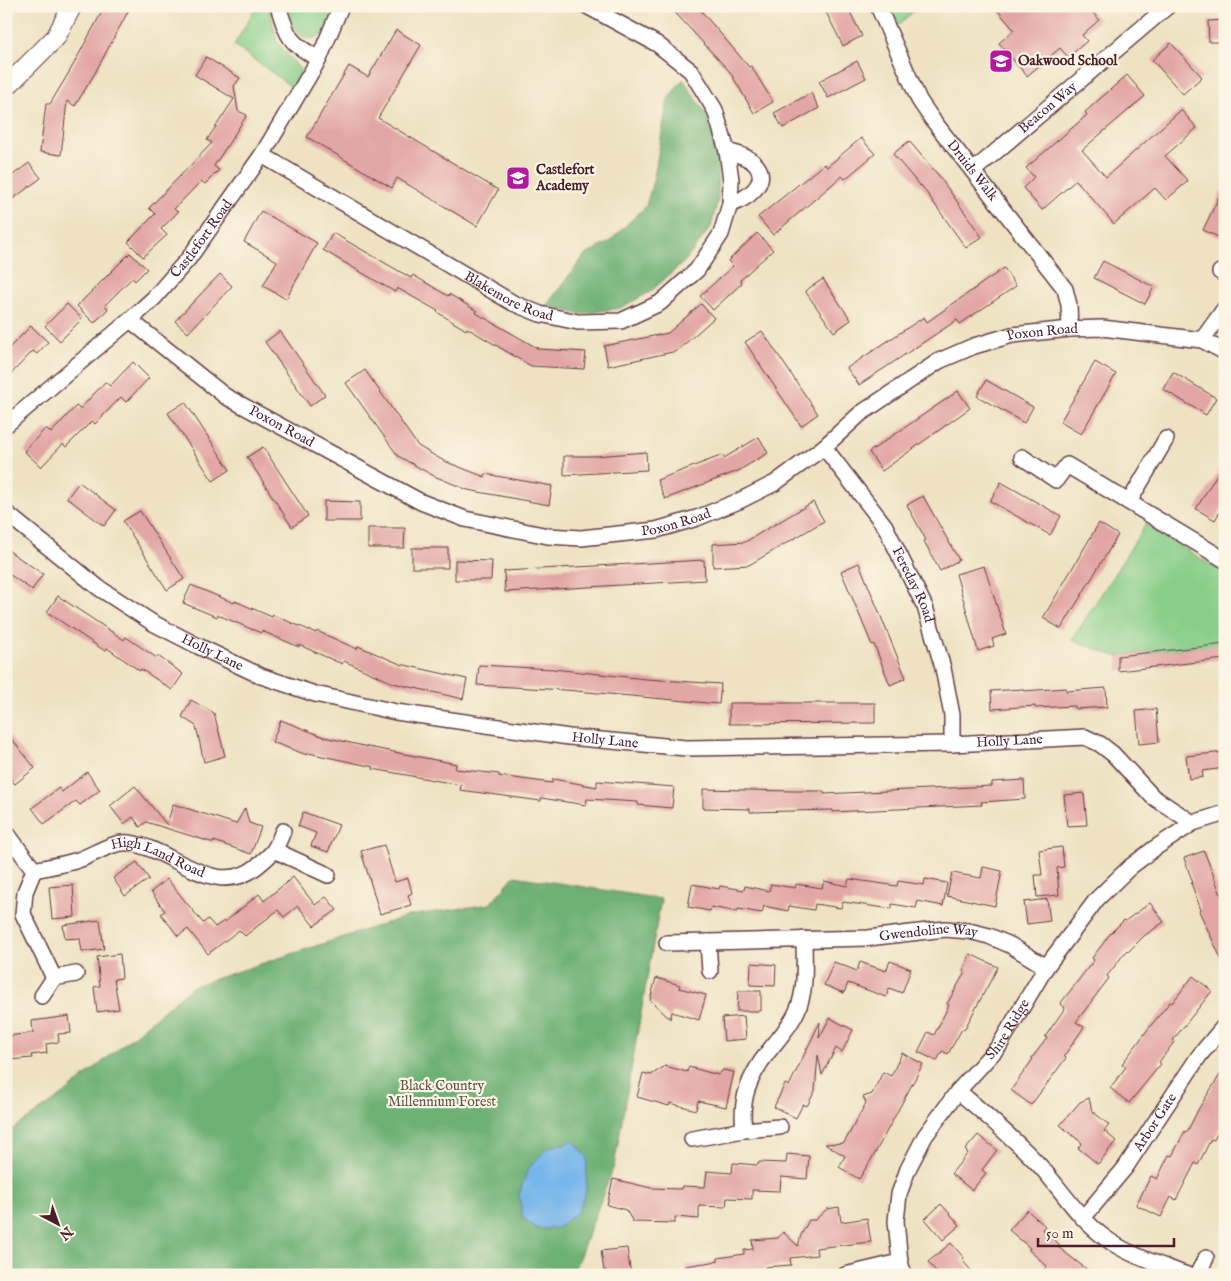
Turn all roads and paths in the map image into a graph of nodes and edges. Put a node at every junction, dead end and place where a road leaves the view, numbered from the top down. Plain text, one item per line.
1 (72, 6) edge
2 (278, 6) edge
3 (341, 6) edge
4 (587, 6) edge
5 (878, 6) edge
6 (1168, 6) edge
7 (319, 58) junction
8 (6, 87) edge
9 (728, 151) junction
10 (262, 155) junction
11 (973, 171) junction
12 (730, 204) junction
13 (1225, 308) edge
14 (130, 320) junction
15 (1070, 329) junction
16 (1202, 340) junction
17 (1225, 352) edge
18 (6, 425) edge
19 (1166, 439) dead end
20 (824, 447) junction
21 (1022, 457) dead end
22 (1129, 502) junction
23 (6, 513) edge
24 (1225, 560) edge
25 (952, 744) junction
26 (1225, 813) edge
27 (1193, 823) junction
28 (6, 832) edge
29 (283, 832) dead end
30 (276, 851) junction
31 (34, 870) junction
32 (328, 875) dead end
33 (804, 939) junction
34 (708, 942) junction
35 (667, 944) dead end
36 (1046, 967) junction
37 (710, 971) dead end
38 (76, 974) dead end
39 (54, 978) junction
40 (42, 996) dead end
41 (1225, 1024) edge
42 (958, 1091) junction
43 (780, 1127) dead end
44 (744, 1130) junction
45 (692, 1139) dead end
46 (1083, 1218) junction
47 (1206, 1258) dead end
48 (902, 1268) edge
49 (845, 1275) edge
50 (1187, 1275) edge
51 (1198, 1275) edge

1 - 8 street
2 - 7 street
3 - 7 street, Castlefort Road
4 - 9 street, Blakemore Road
5 - 11 street, Druids Walk
6 - 11 street, Beacon Way
7 - 10 street, Castlefort Road
9 - 12 street, Blakemore Road
9 - 12 street
10 - 12 street, Blakemore Road
10 - 14 street, Castlefort Road
11 - 15 street, Druids Walk
13 - 16 street
14 - 18 street, Castlefort Road
14 - 20 street, Poxon Road
15 - 16 street, Poxon Road
15 - 20 street, Poxon Road
16 - 17 street, Poxon Road
19 - 22 street
20 - 25 street, Fereday Road
21 - 22 street
22 - 24 street
23 - 25 street, Holly Lane
25 - 27 street, Holly Lane
26 - 27 street
27 - 36 street, Shire Ridge
28 - 31 street
29 - 30 street
30 - 31 street, High Land Road
30 - 32 street
31 - 39 street
33 - 34 street, Gwendoline Way
33 - 36 street, Gwendoline Way
33 - 44 street
34 - 35 street, Gwendoline Way
34 - 37 street
36 - 42 street, Shire Ridge
38 - 39 street
39 - 40 street
41 - 46 street, Arbor Gate
42 - 46 street
42 - 48 street, Shire Ridge
43 - 44 street
44 - 45 street
46 - 50 street
47 - 51 street
48 - 49 street

